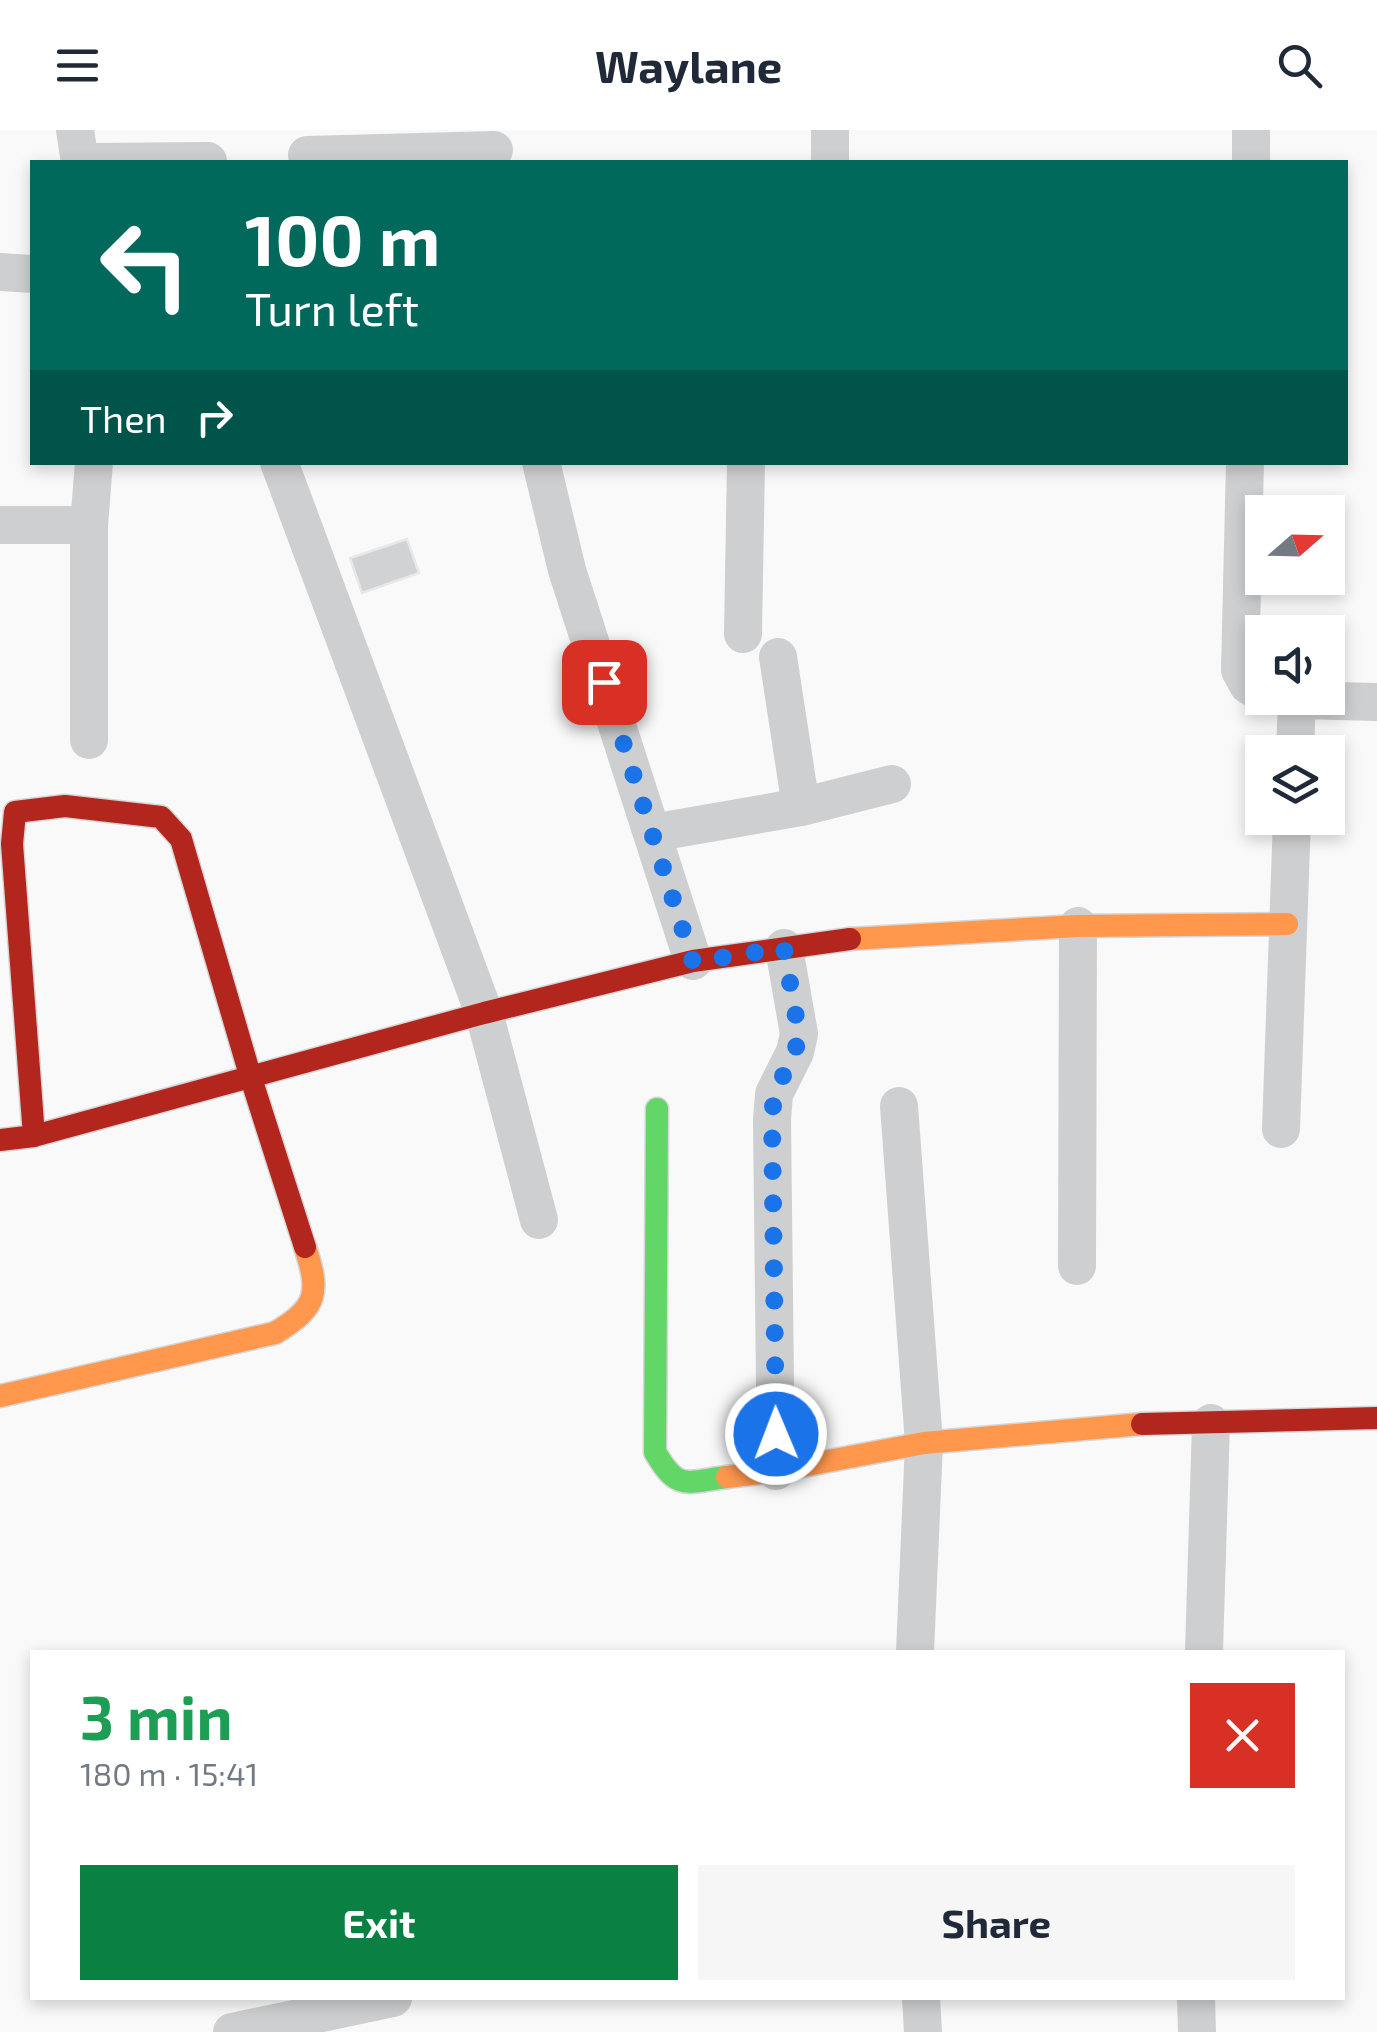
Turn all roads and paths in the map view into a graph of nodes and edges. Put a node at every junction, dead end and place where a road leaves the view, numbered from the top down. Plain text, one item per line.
1 (75, 130) edge
2 (830, 130) edge
3 (1251, 130) edge
4 (494, 148) edge
5 (307, 155) dead end
6 (80, 160) edge
7 (830, 160) edge
8 (1250, 160) edge
9 (0, 272) edge
10 (30, 274) edge
11 (94, 465) edge
12 (280, 465) edge
13 (542, 465) edge
14 (746, 465) edge
15 (1245, 465) edge
16 (0, 525) edge
17 (89, 525) junction
18 (743, 634) dead end
19 (778, 657) dead end
20 (1245, 679) edge
21 (1345, 700) edge
22 (1377, 702) edge
23 (89, 740) dead end
24 (892, 784) dead end
25 (801, 807) junction
26 (652, 833) junction
27 (1291, 835) edge
28 (1287, 924) junction
29 (1078, 926) junction
30 (784, 948) junction
31 (693, 962) junction
32 (484, 1013) junction
33 (250, 1075) junction
34 (899, 1106) dead end
35 (657, 1109) dead end
36 (1281, 1129) dead end
37 (34, 1136) junction
38 (0, 1140) edge
39 (539, 1220) dead end
40 (1078, 1266) dead end
41 (0, 1396) edge
42 (1377, 1418) edge
43 (1211, 1422) junction
44 (924, 1443) junction
45 (776, 1470) junction
46 (914, 1650) edge
47 (1204, 1650) edge
48 (385, 2000) edge
49 (921, 2000) edge
50 (1196, 2000) edge
51 (281, 2026) edge
52 (232, 2032) edge
53 (923, 2032) edge
54 (1197, 2032) edge

1 - 6 street
2 - 7 street
3 - 8 street
4 - 5 street
9 - 10 street
11 - 17 street
12 - 32 street
13 - 26 street
14 - 18 street
15 - 20 street
16 - 17 street
17 - 23 street
19 - 25 street
21 - 22 street
24 - 25 street
25 - 26 street
26 - 31 street
27 - 28 street
28 - 29 street
28 - 36 street
29 - 30 street
29 - 40 street
30 - 31 street
30 - 45 street
31 - 32 street
32 - 33 street
32 - 39 street
33 - 37 street
33 - 37 street
33 - 41 street
34 - 44 street
35 - 45 street
37 - 38 street
42 - 43 street
43 - 44 street
43 - 47 street
44 - 45 street
44 - 46 street
48 - 51 street
49 - 53 street
50 - 54 street
51 - 52 street

